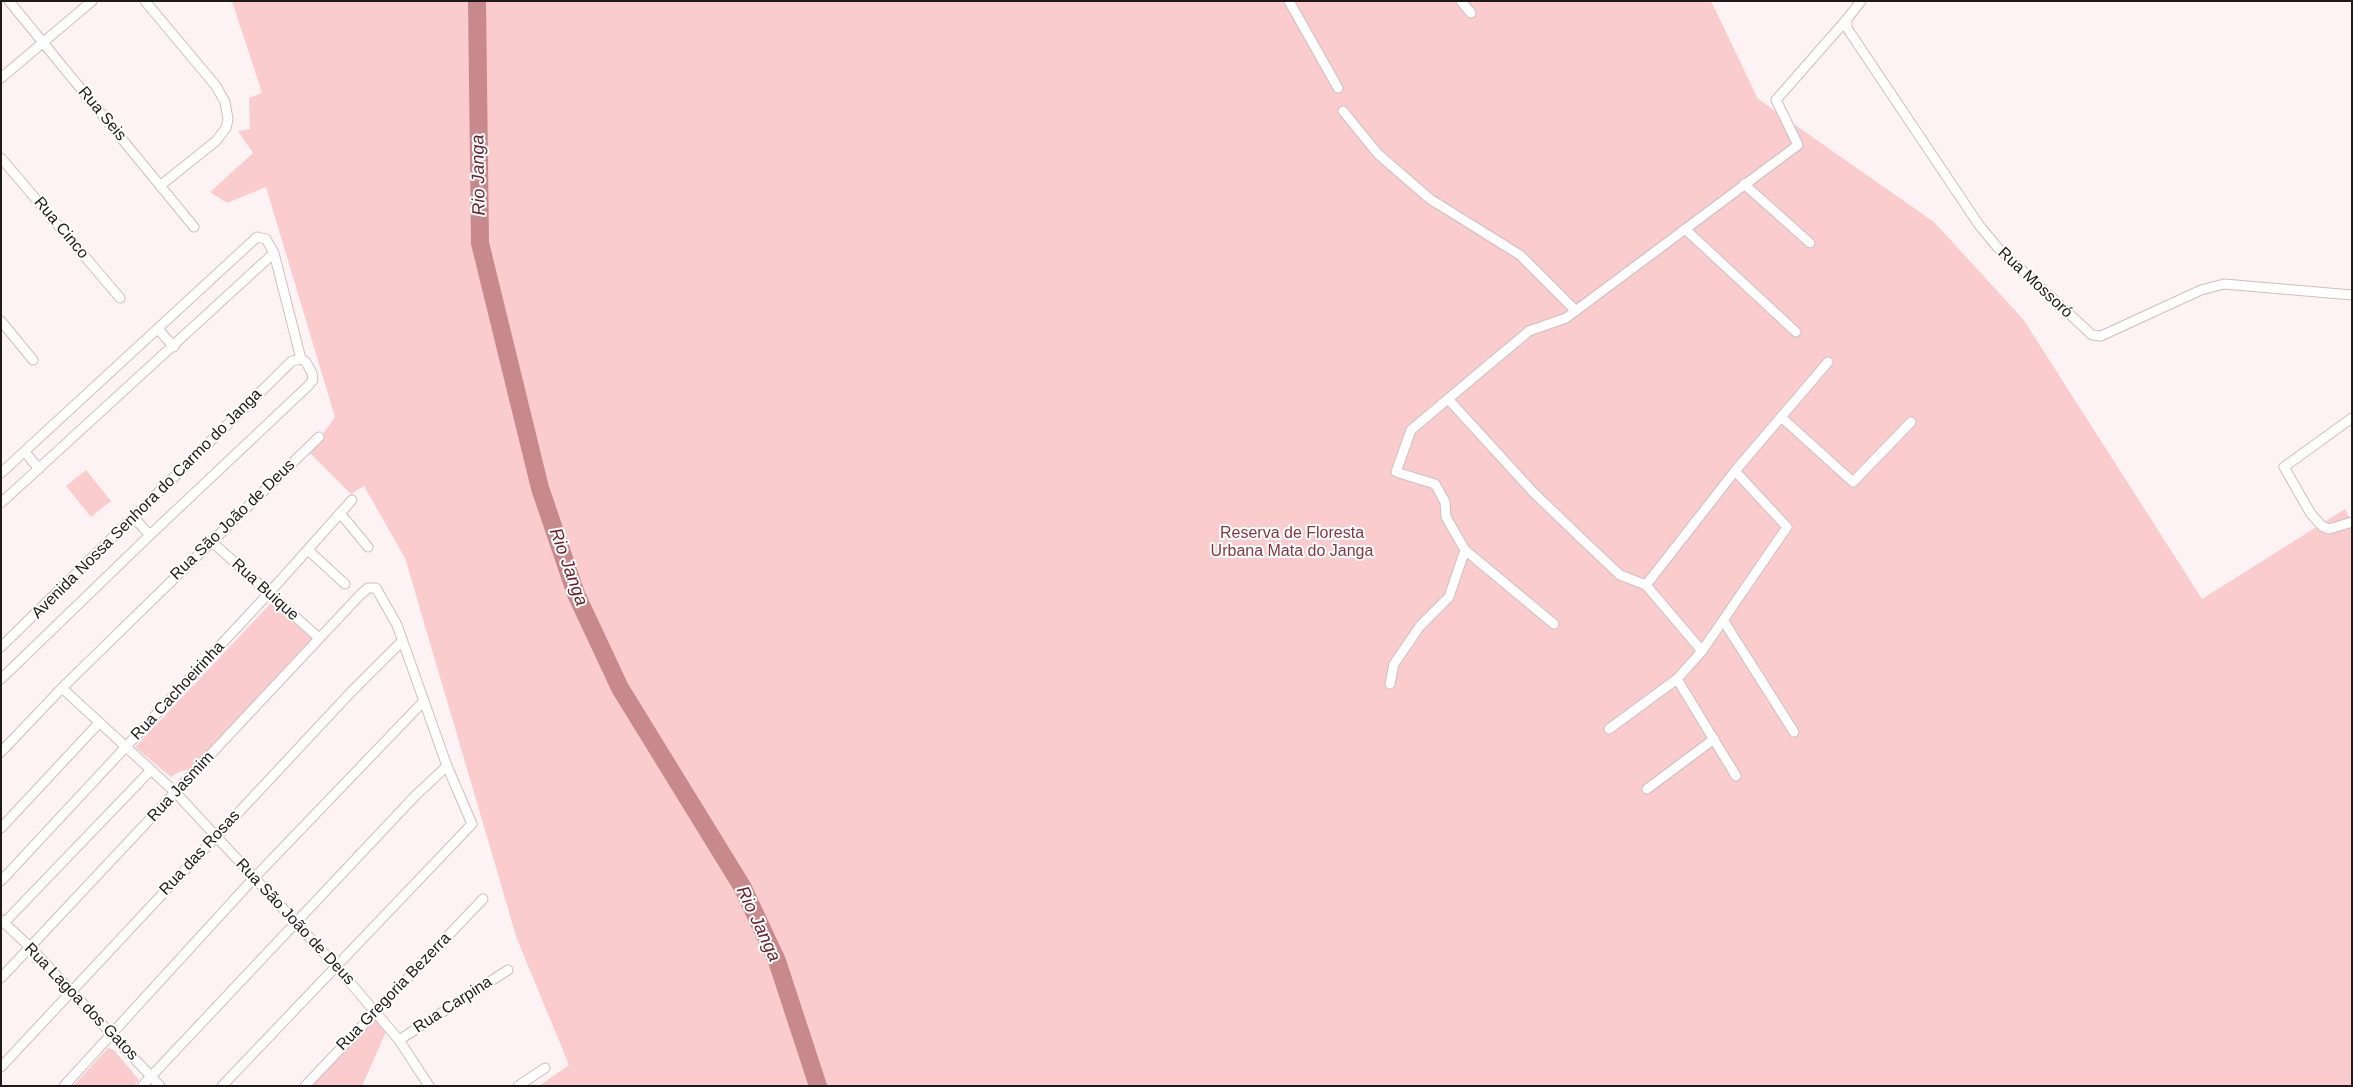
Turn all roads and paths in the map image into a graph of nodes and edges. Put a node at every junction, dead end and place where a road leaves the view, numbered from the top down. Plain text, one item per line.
1 (8, 1) edge
2 (92, 1) edge
3 (145, 1) edge
4 (1289, 1) edge
5 (1461, 1) edge
6 (1861, 1) edge
7 (1471, 13) dead end
8 (1847, 19) junction
9 (43, 43) junction
10 (1, 78) edge
11 (1338, 88) dead end
12 (1343, 112) dead end
13 (1, 158) edge
14 (1744, 184) junction
15 (161, 185) junction
16 (194, 227) dead end
17 (1685, 229) junction
18 (1810, 243) dead end
19 (274, 253) junction
20 (2352, 295) edge
21 (120, 298) dead end
22 (1576, 310) junction
23 (1, 321) edge
24 (158, 329) junction
25 (1796, 332) dead end
26 (174, 347) junction
27 (33, 360) dead end
28 (297, 360) junction
29 (1828, 362) dead end
30 (1448, 399) junction
31 (1781, 417) junction
32 (2352, 418) edge
33 (1911, 422) dead end
34 (319, 437) dead end
35 (25, 452) junction
36 (39, 469) junction
37 (1736, 471) junction
38 (1, 473) edge
39 (352, 500) dead end
40 (1, 504) edge
41 (340, 513) junction
42 (134, 518) junction
43 (2352, 522) edge
44 (150, 535) junction
45 (211, 541) junction
46 (368, 547) dead end
47 (308, 550) junction
48 (1465, 550) junction
49 (345, 584) dead end
50 (1646, 585) junction
51 (269, 593) junction
52 (1723, 620) junction
53 (1554, 624) dead end
54 (319, 638) junction
55 (402, 642) junction
56 (1, 647) edge
57 (1702, 651) junction
58 (1, 679) edge
59 (1677, 679) junction
60 (1390, 684) dead end
61 (62, 688) junction
62 (423, 702) junction
63 (99, 723) junction
64 (1609, 729) dead end
65 (1794, 732) dead end
66 (1714, 739) junction
67 (126, 747) junction
68 (1, 752) edge
69 (447, 766) junction
70 (151, 770) junction
71 (1736, 776) dead end
72 (1647, 789) dead end
73 (176, 793) junction
74 (1, 828) edge
75 (217, 836) junction
76 (254, 878) junction
77 (1, 881) edge
78 (483, 899) dead end
79 (3, 921) edge
80 (296, 922) junction
81 (30, 947) junction
82 (336, 966) junction
83 (508, 970) dead end
84 (1, 978) edge
85 (72, 991) junction
86 (376, 1011) junction
87 (112, 1033) junction
88 (399, 1040) junction
89 (1, 1067) edge
90 (545, 1068) dead end
91 (152, 1076) junction
92 (64, 1086) edge
93 (142, 1086) edge
94 (160, 1086) edge
95 (222, 1086) edge
96 (304, 1086) edge
97 (429, 1086) edge
98 (518, 1086) edge

1 - 9 street, Rua Seis
2 - 9 street
3 - 15 street
4 - 11 street
5 - 7 street
6 - 8 street
8 - 14 street
8 - 20 street, Rua Mossoró
9 - 10 street
9 - 15 street, Rua Seis
12 - 22 street
13 - 21 street, Rua Cinco
14 - 17 street
14 - 18 street
15 - 16 street, Rua Seis
17 - 22 street
17 - 25 street
19 - 24 street
19 - 26 street
19 - 28 street
22 - 30 street
23 - 27 street
24 - 26 street
24 - 35 street
26 - 36 street
28 - 42 street, Avenida Nossa Senhora do Carmo do Janga
28 - 44 street
29 - 31 street
30 - 48 street
30 - 50 street
31 - 33 street
31 - 37 street
32 - 43 street
34 - 45 street, Rua São João de Deus
35 - 36 street
35 - 38 street
36 - 40 street
37 - 50 street
37 - 52 street
39 - 41 street, Rua Cachoeirinha
41 - 46 street
41 - 47 street, Rua Cachoeirinha
42 - 44 street
42 - 56 street, Avenida Nossa Senhora do Carmo do Janga
44 - 58 street
45 - 51 street, Rua Buique
45 - 61 street, Rua São João de Deus
47 - 49 street
47 - 51 street, Rua Cachoeirinha
48 - 53 street
48 - 60 street
50 - 57 street
51 - 54 street, Rua Buique
51 - 67 street, Rua Cachoeirinha
52 - 57 street
52 - 65 street
54 - 55 street, Rua Jasmim
54 - 73 street, Rua Jasmim
55 - 62 street
55 - 75 street, Rua das Rosas
57 - 59 street
59 - 64 street
59 - 66 street
61 - 63 street, Rua São João de Deus
61 - 68 street, Rua São João de Deus
62 - 69 street
62 - 76 street
63 - 67 street, Rua São João de Deus
63 - 74 street
66 - 71 street
66 - 72 street
67 - 70 street, Rua São João de Deus
67 - 77 street, Rua Cachoeirinha
69 - 80 street
69 - 82 street
70 - 73 street, Rua São João de Deus
70 - 79 street
73 - 75 street, Rua São João de Deus
73 - 81 street, Rua Jasmim
75 - 76 street, Rua São João de Deus
75 - 85 street, Rua das Rosas
76 - 80 street, Rua São João de Deus
76 - 87 street
78 - 86 street, Rua Gregoria Bezerra
79 - 81 street, Rua Lagoa dos Gatos
80 - 82 street, Rua São João de Deus
80 - 91 street
81 - 84 street, Rua Jasmim
81 - 85 street, Rua Lagoa dos Gatos
82 - 86 street, Rua São João de Deus
82 - 95 street
83 - 88 street, Rua Carpina
85 - 87 street, Rua Lagoa dos Gatos
85 - 89 street, Rua das Rosas
86 - 88 street, Rua São João de Deus
86 - 96 street, Rua Gregoria Bezerra
87 - 91 street, Rua Lagoa dos Gatos
87 - 92 street
88 - 97 street, Rua São João de Deus
90 - 98 street
91 - 93 street
91 - 94 street, Rua Lagoa dos Gatos

